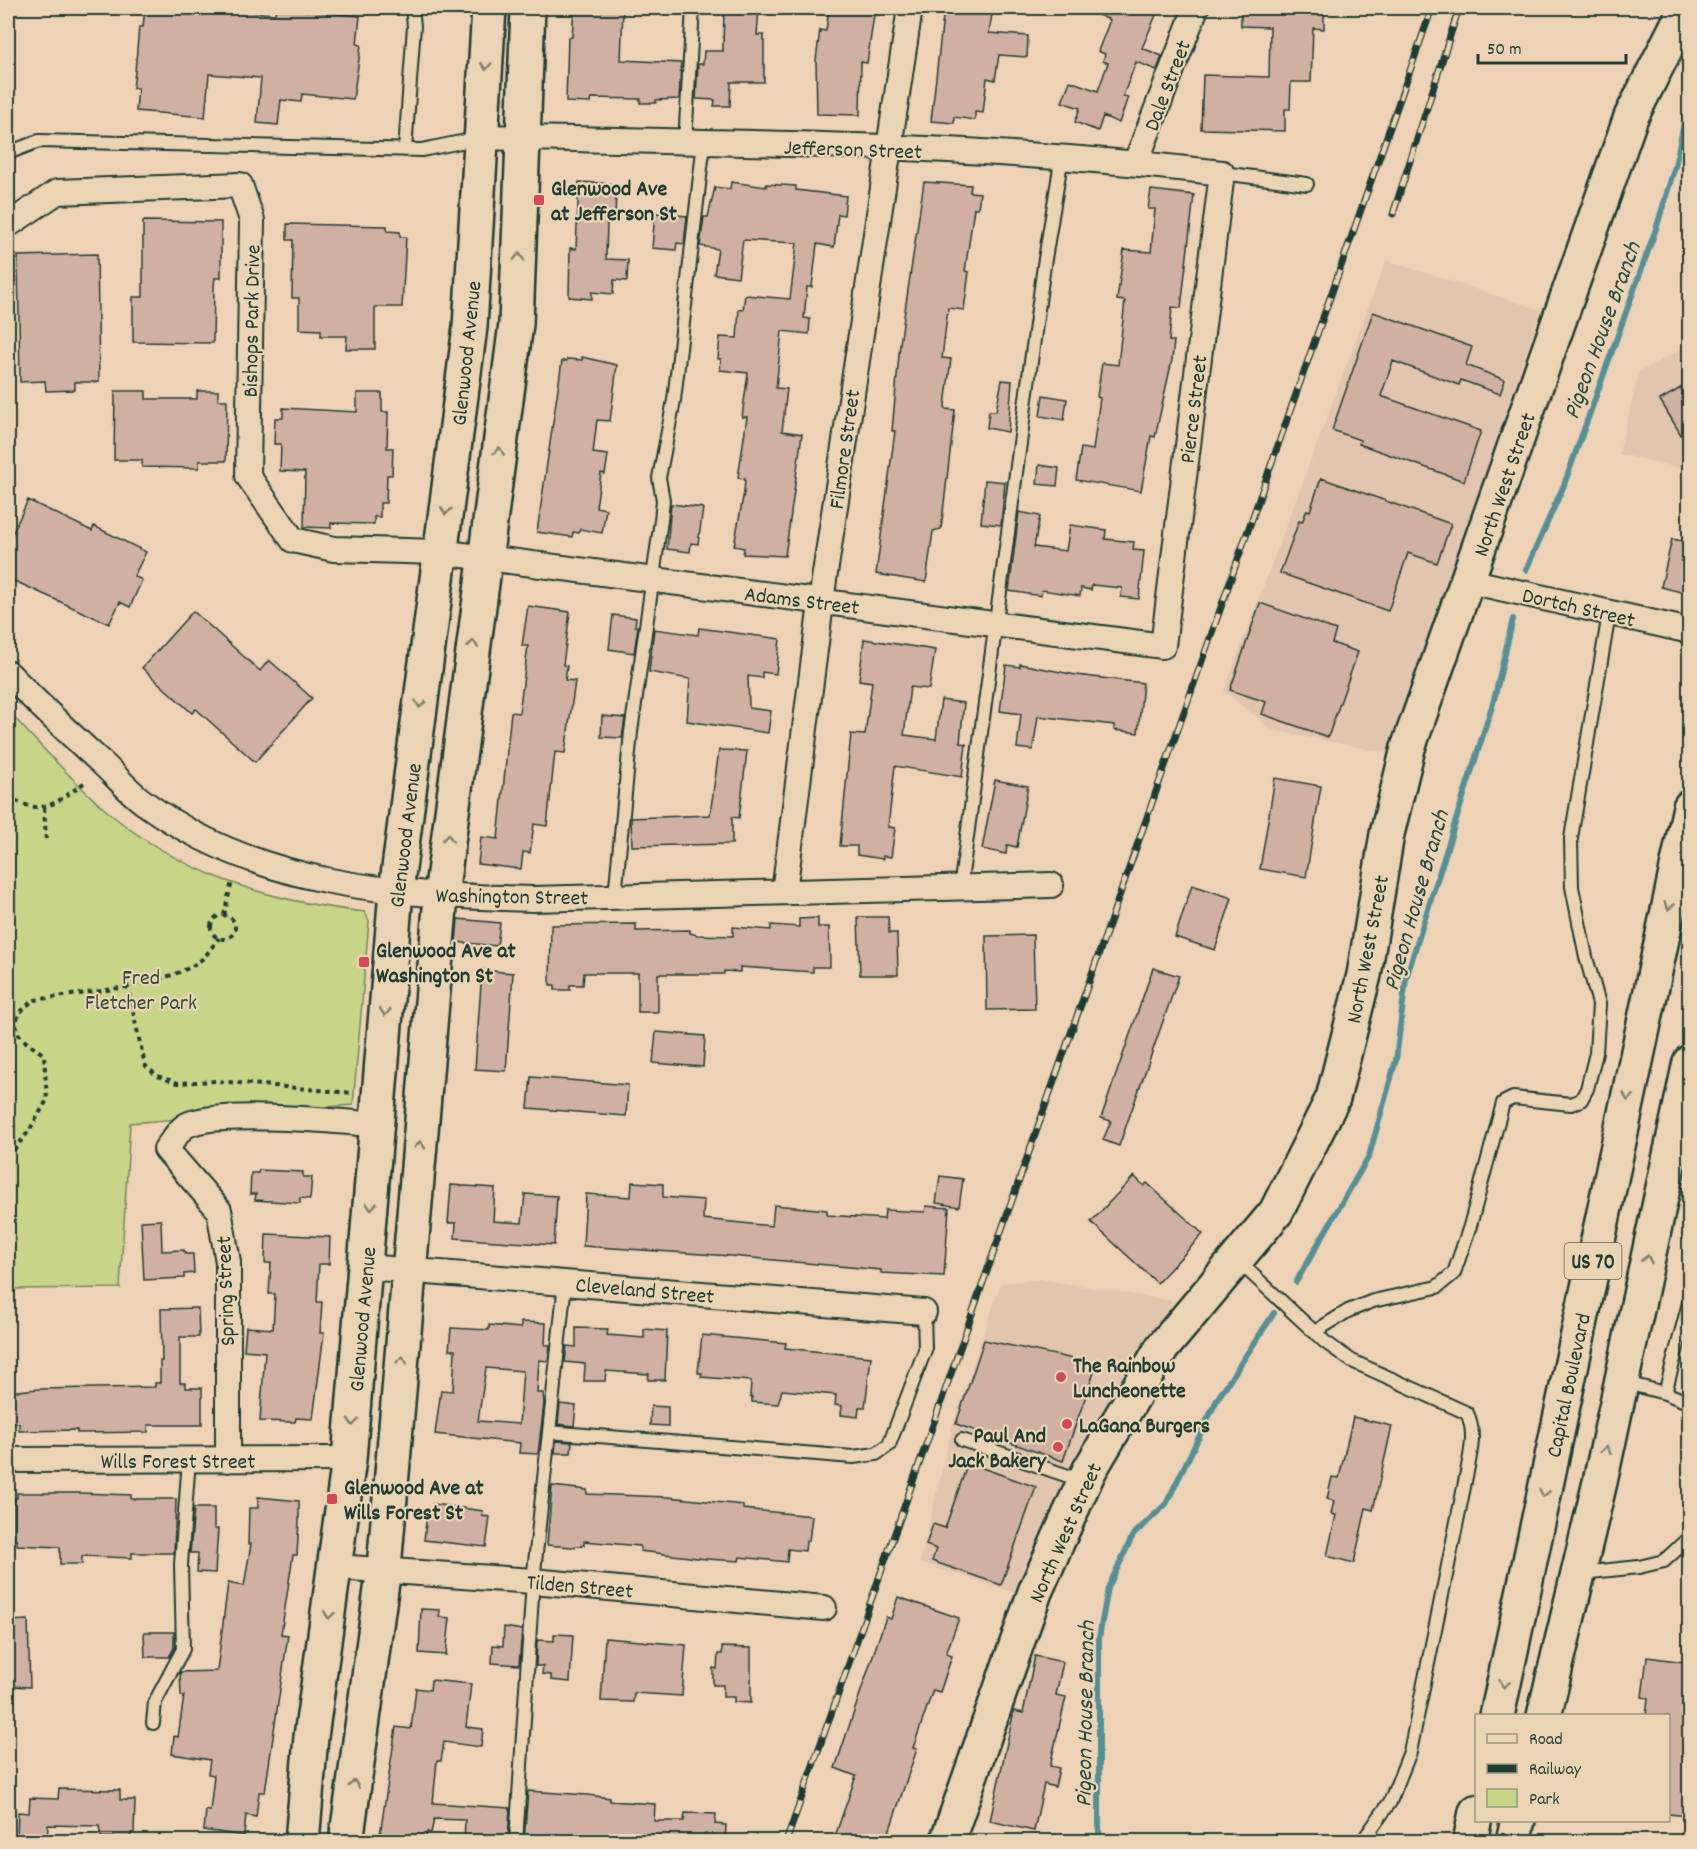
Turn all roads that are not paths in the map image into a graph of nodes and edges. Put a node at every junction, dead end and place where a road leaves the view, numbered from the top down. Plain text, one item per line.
1 (412, 8) edge
2 (489, 8) edge
3 (528, 8) edge
4 (693, 8) edge
5 (910, 8) edge
6 (1196, 8) edge
7 (1686, 8) edge
8 (483, 138) junction
9 (525, 138) junction
10 (695, 142) junction
11 (887, 149) junction
12 (405, 150) junction
13 (8, 153) edge
14 (1062, 156) junction
15 (1136, 162) junction
16 (1222, 173) junction
17 (1307, 184) dead end
18 (8, 225) edge
19 (440, 552) junction
20 (484, 559) junction
21 (652, 580) junction
22 (1469, 581) junction
23 (821, 601) junction
24 (1609, 614) junction
25 (996, 623) junction
26 (1689, 631) edge
27 (1163, 646) joint
28 (8, 673) edge
29 (1689, 807) edge
30 (1051, 885) dead end
31 (960, 889) junction
32 (396, 891) junction
33 (784, 892) junction
34 (441, 896) junction
35 (615, 896) junction
36 (1689, 1062) edge
37 (1684, 1112) edge
38 (376, 1125) junction
39 (1236, 1259) junction
40 (366, 1267) junction
41 (410, 1270) junction
42 (565, 1282) junction
43 (1689, 1299) edge
44 (924, 1312) joint
45 (1316, 1331) junction
46 (1620, 1381) junction
47 (1665, 1393) junction
48 (1689, 1403) edge
49 (549, 1432) junction
50 (962, 1440) dead end
51 (349, 1459) junction
52 (8, 1460) edge
53 (189, 1460) junction
54 (228, 1460) junction
55 (393, 1462) junction
56 (1085, 1482) junction
57 (1689, 1537) edge
58 (336, 1567) junction
59 (384, 1568) junction
60 (1577, 1574) junction
61 (533, 1581) junction
62 (824, 1608) dead end
63 (1497, 1714) edge
64 (1544, 1714) edge
65 (153, 1723) dead end
66 (1475, 1817) edge
67 (1518, 1822) edge
68 (1526, 1822) edge
69 (302, 1842) edge
70 (346, 1842) edge
71 (516, 1842) edge
72 (947, 1842) edge
73 (1362, 1842) edge
74 (1470, 1842) edge
75 (1513, 1842) edge
76 (1524, 1842) edge

1 - 12 lane
2 -> 8 main road, Glenwood Avenue
3 - 9 main road, Glenwood Avenue
4 - 10 lane
5 - 11 street, Filmore Street
6 - 15 street, Dale Street
7 - 22 main road, North West Street
8 - 9 street, Jefferson Street
8 - 12 lane
8 -> 19 main road, Glenwood Avenue
9 - 10 street, Jefferson Street
20 -> 9 main road, Glenwood Avenue
10 - 11 street, Jefferson Street
10 - 21 lane
11 - 14 street, Jefferson Street
11 - 23 street, Filmore Street
12 - 13 lane
14 - 15 street, Jefferson Street
14 - 25 lane
15 - 16 street, Jefferson Street
16 - 17 lane
16 - 27 street, Pierce Street
18 - 19 street, Bishops Park Drive
19 - 20 street, Adams Street
19 -> 32 main road, Glenwood Avenue
20 - 21 street, Adams Street
34 -> 20 main road, Glenwood Avenue
21 - 23 street, Adams Street
21 - 35 lane
22 - 24 street, Dortch Street
22 - 39 main road, North West Street
23 - 25 street, Adams Street
23 - 33 street, Filmore Street
24 - 26 street, Dortch Street
24 - 45 lane
25 - 27 street, Adams Street
25 - 31 lane
28 - 32 street, Washington Street
29 -> 63 main road, Capital Boulevard / US 70
30 - 31 street, Washington Street
31 - 33 street, Washington Street
32 - 34 street, Washington Street
32 -> 38 main road, Glenwood Avenue
33 - 35 street, Washington Street
34 - 35 street, Washington Street
41 -> 34 main road, Glenwood Avenue
36 - 37 main road, US 70
46 -> 37 main road, US 70
38 -> 40 main road, Glenwood Avenue
38 - 54 street, Spring Street
39 - 45 lane
39 - 56 main road, North West Street
40 - 41 street, Cleveland Street
40 -> 51 main road, Glenwood Avenue
41 - 42 street, Cleveland Street
55 -> 41 main road, Glenwood Avenue
42 - 44 street, Cleveland Street
42 - 49 lane
43 - 47 lane
44 - 49 lane
45 - 73 lane
46 - 47 lane
60 -> 46 main road, US 70
47 - 48 lane
49 - 61 lane
50 - 56 lane
51 - 54 street, Wills Forest Street
51 - 55 main road
51 - 58 main road, Glenwood Avenue
52 - 53 street, Wills Forest Street
53 - 54 street, Wills Forest Street
53 - 65 lane
55 - 59 main road, Glenwood Avenue
56 - 72 main road, North West Street
57 - 60 lane
58 - 59 street, Tilden Street
58 -> 69 main road, Glenwood Avenue
59 - 61 street, Tilden Street
70 -> 59 main road, Glenwood Avenue
60 - 64 main road, US 70
61 - 62 street, Tilden Street
61 - 71 lane
66 - 74 main road
67 - 75 main road
68 - 76 main road

